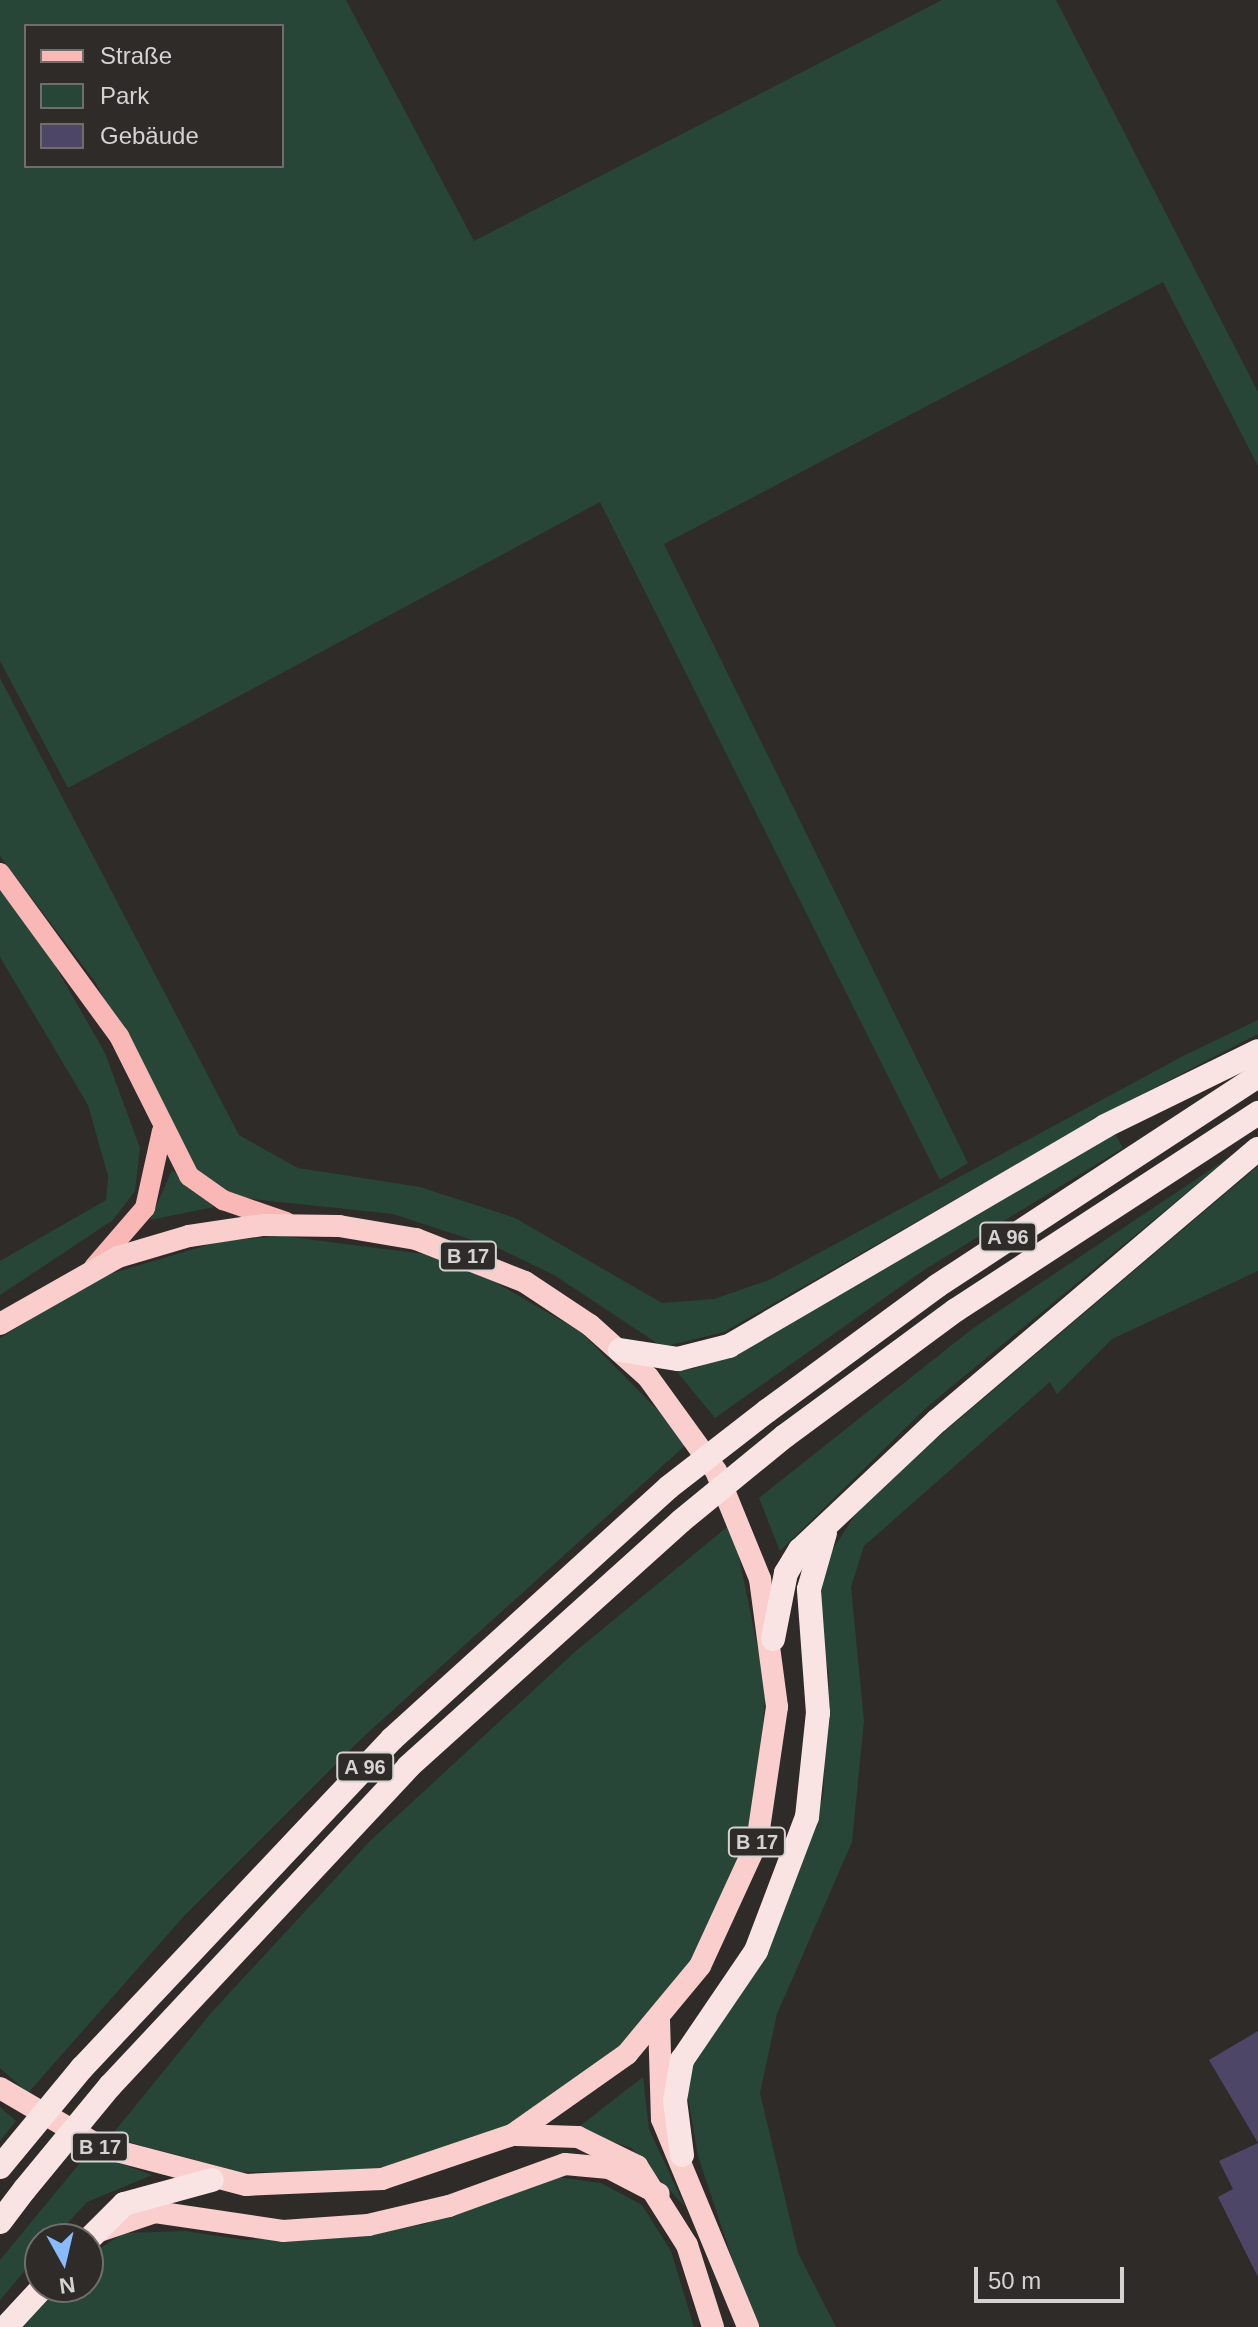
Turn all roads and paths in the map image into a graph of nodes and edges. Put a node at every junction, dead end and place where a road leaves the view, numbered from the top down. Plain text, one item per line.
1 (0, 873) edge
2 (1258, 1051) edge
3 (1258, 1076) edge
4 (1258, 1113) edge
5 (162, 1131) junction
6 (1258, 1149) edge
7 (291, 1224) junction
8 (94, 1267) junction
9 (0, 1324) edge
10 (620, 1350) junction
11 (835, 1517) junction
12 (773, 1639) junction
13 (659, 2020) junction
14 (0, 2088) edge
15 (512, 2135) junction
16 (682, 2155) junction
17 (0, 2167) edge
18 (212, 2180) junction
19 (659, 2194) junction
20 (0, 2222) edge
21 (102, 2223) edge
22 (104, 2232) edge
23 (28, 2303) edge
24 (6, 2327) edge
25 (713, 2327) edge
26 (748, 2327) edge

1 - 5 main road, B 17
2 - 10 highway
3 - 17 highway, A 96, bridge
4 - 20 highway, A 96, bridge
5 - 7 main road, B 17
5 - 8 main road, B 17
6 - 11 highway
7 - 8 highway, B 17
7 - 10 highway, B 17
8 - 9 highway, B 17
10 - 12 highway, B 17
11 - 12 highway
11 - 16 highway
12 - 13 highway, B 17
13 - 15 highway, B 17
13 - 16 highway
14 - 18 highway, B 17
15 - 18 highway, B 17
15 - 19 highway, B 17
16 - 26 highway
18 - 21 highway
19 - 22 highway
19 - 25 highway, B 17
23 - 24 highway

